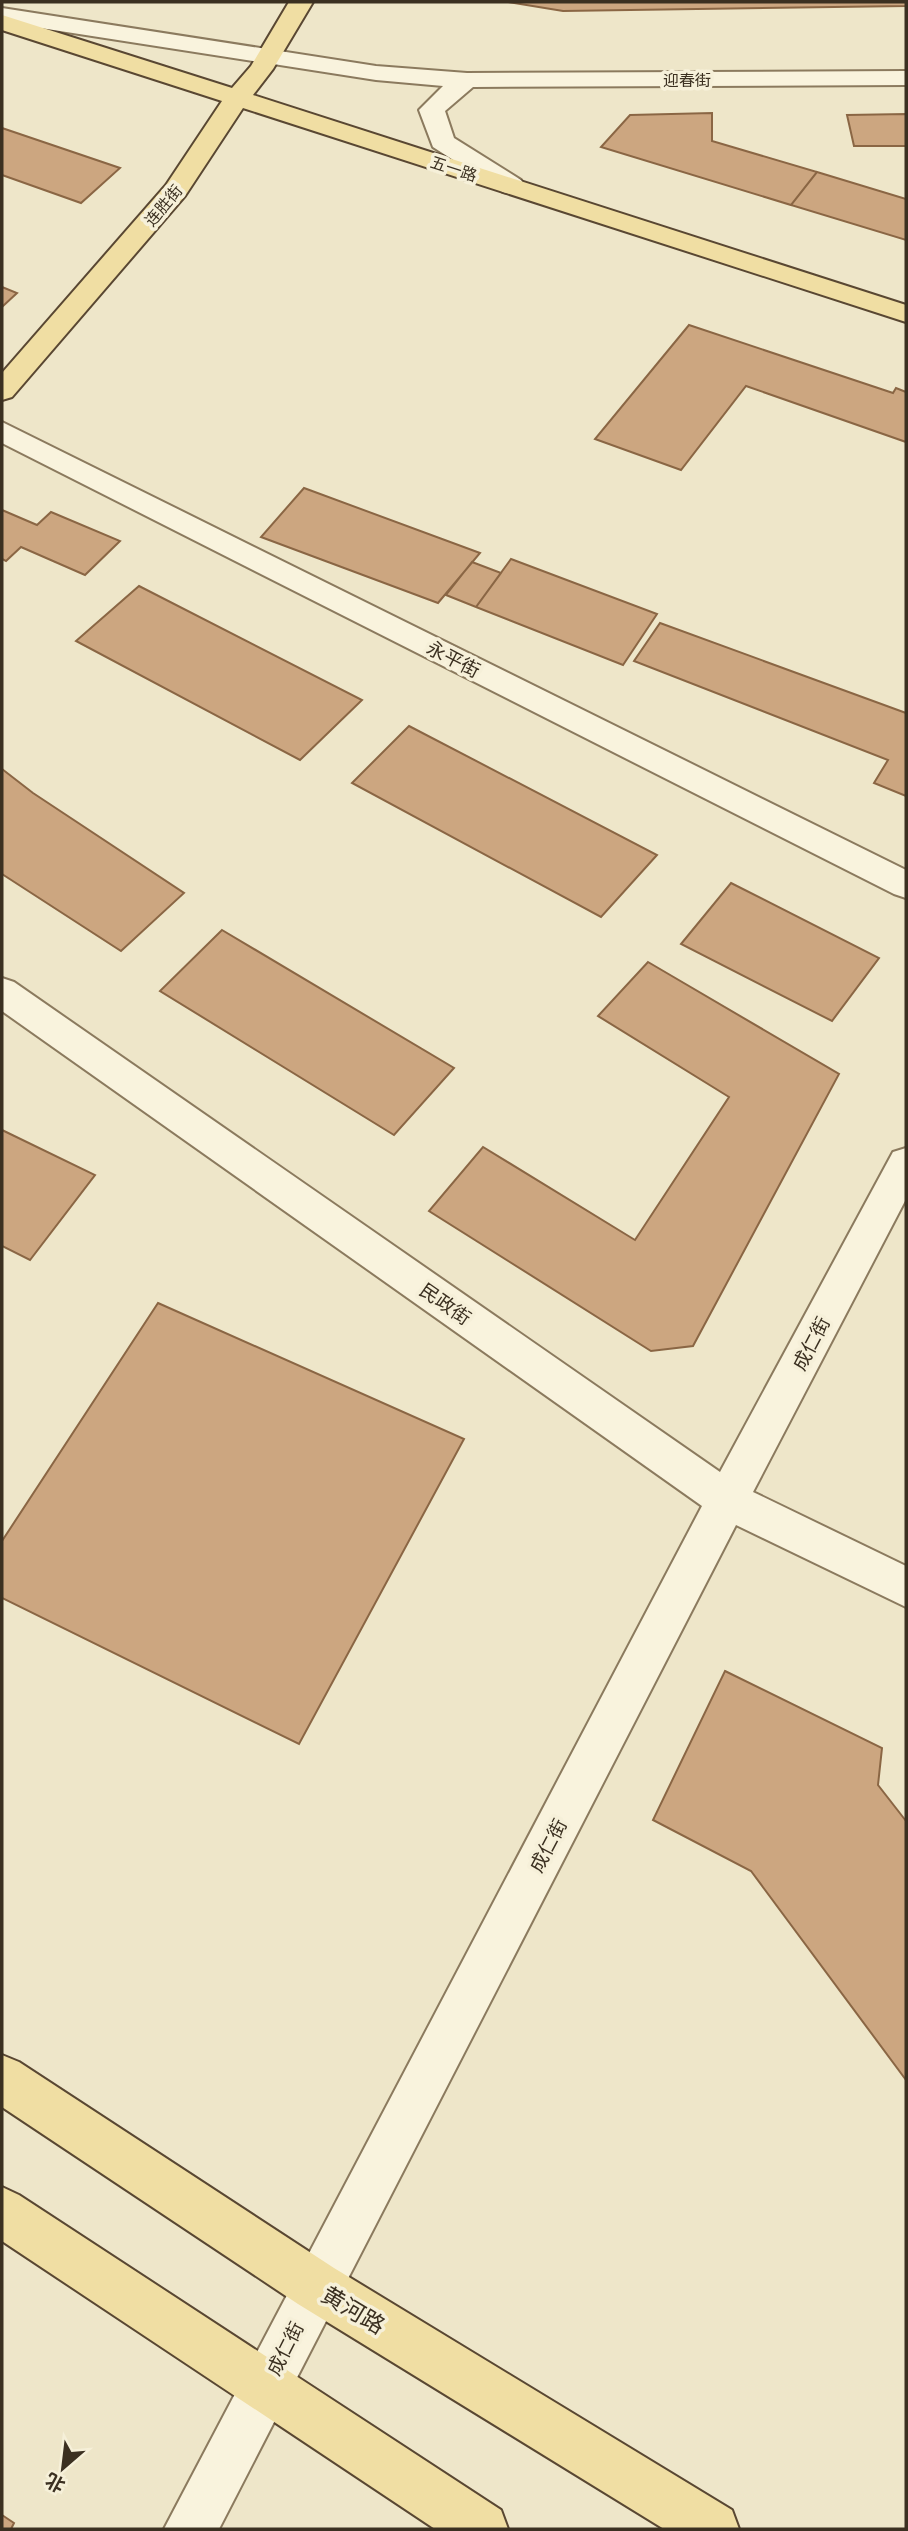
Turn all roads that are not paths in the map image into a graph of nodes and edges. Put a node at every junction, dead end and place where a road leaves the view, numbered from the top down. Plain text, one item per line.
1 (301, 2) edge
2 (2, 15) edge
3 (2, 22) edge
4 (268, 58) junction
5 (906, 78) edge
6 (467, 80) junction
7 (237, 98) junction
8 (512, 186) junction
9 (906, 314) edge
10 (2, 391) edge
11 (2, 431) edge
12 (906, 886) edge
13 (2, 992) edge
14 (906, 1163) edge
15 (727, 1500) junction
16 (906, 1587) edge
17 (2, 2079) edge
18 (2, 2211) edge
19 (316, 2286) junction
20 (264, 2386) junction
21 (191, 2529) edge
22 (482, 2529) edge
23 (713, 2529) edge

1 - 4 main road, 连胜街
2 - 4 street, 迎春街
3 - 7 main road, 五一路
4 - 6 street, 迎春街
4 - 7 main road, 连胜街
5 - 6 street, 迎春街
6 - 8 street
7 - 8 main road, 五一路
7 - 10 main road, 连胜街
8 - 9 main road, 五一路
11 - 12 street, 永平街
13 - 15 street, 民政街
14 - 15 street, 成仁街
15 - 16 street, 民政街
15 - 19 street, 成仁街
17 - 19 main road, 黄河路
18 - 20 main road
19 - 20 street, 成仁街
19 - 23 main road, 黄河路
20 - 21 street, 成仁街
20 - 22 main road

